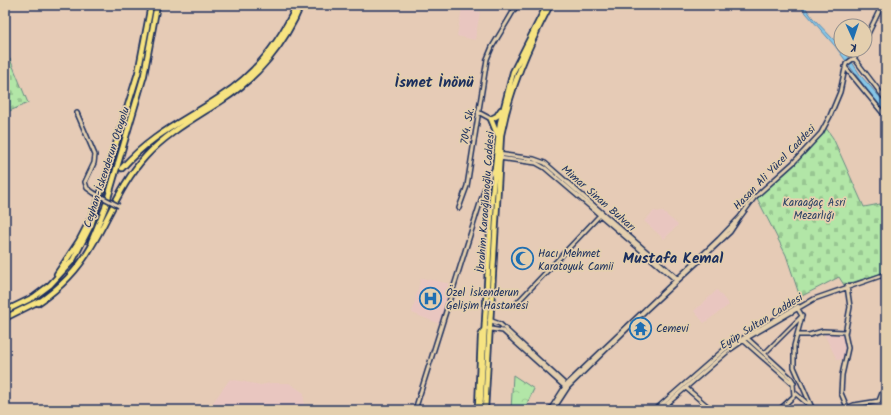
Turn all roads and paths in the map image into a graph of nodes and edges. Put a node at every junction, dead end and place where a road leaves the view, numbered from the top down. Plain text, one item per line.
1 (151, 5) edge
2 (157, 5) edge
3 (297, 5) edge
4 (301, 5) edge
5 (517, 5) edge
6 (547, 5) edge
7 (550, 5) edge
8 (882, 5) edge
9 (873, 24) edge
10 (853, 59) joint
11 (846, 65) junction
12 (886, 100) edge
13 (502, 109) junction
14 (478, 112) junction
15 (77, 113) dead end
16 (886, 117) edge
17 (491, 119) junction
18 (498, 136) junction
19 (498, 156) junction
20 (122, 168) tunnel mouth
21 (495, 168) junction
22 (119, 206) dead end
23 (459, 208) dead end
24 (93, 214) dead end
25 (601, 214) junction
26 (886, 274) edge
27 (677, 279) junction
28 (847, 286) junction
29 (38, 303) junction
30 (805, 303) junction
31 (18, 306) junction
32 (515, 306) dead end
33 (798, 308) junction
34 (5, 311) edge
35 (802, 316) junction
36 (5, 318) edge
37 (489, 320) junction
38 (485, 328) junction
39 (491, 329) junction
40 (845, 332) junction
41 (797, 335) junction
42 (747, 338) junction
43 (743, 340) junction
44 (765, 353) junction
45 (799, 382) junction
46 (794, 383) junction
47 (565, 386) junction
48 (686, 388) junction
49 (886, 391) edge
50 (795, 394) junction
51 (810, 406) junction
52 (847, 408) junction
53 (415, 410) edge
54 (479, 410) edge
55 (485, 410) edge
56 (550, 410) edge
57 (554, 410) edge
58 (655, 410) edge
59 (660, 410) edge
60 (712, 410) edge
61 (779, 410) edge
62 (813, 410) edge
63 (842, 410) edge

1 - 31 highway, Ceyhan-İskenderun Otoyolu
2 - 29 highway, Ceyhan-İskenderun Otoyolu
3 - 20 highway
4 - 29 highway
5 - 14 street, 704. Sk.
6 - 13 highway, İbrahim Karaoğlanoğlu Caddesi
7 - 19 highway, İbrahim Karaoğlanoğlu Caddesi
8 - 9 street
10 - 11 street
10 - 12 street
11 - 16 street
11 - 27 street, Hasan Ali Yücel Caddesi
13 - 17 highway
13 - 18 highway, İbrahim Karaoğlanoğlu Caddesi
14 - 17 street
14 - 23 street, 704. Sk.
15 - 22 street, bridge
17 - 18 highway
18 - 19 highway, İbrahim Karaoğlanoğlu Caddesi
19 - 21 highway, İbrahim Karaoğlanoğlu Caddesi
19 - 25 street, Mimar Sinan Bulvarı
19 - 37 highway, İbrahim Karaoğlanoğlu Caddesi
21 - 37 highway, İbrahim Karaoğlanoğlu Caddesi
21 - 53 street
24 - 31 highway
25 - 27 street, Mimar Sinan Bulvarı
25 - 32 street
26 - 28 street, Eyüp Sultan Caddesi
27 - 47 street, Hasan Ali Yücel Caddesi
27 - 57 street
28 - 30 street, Eyüp Sultan Caddesi
28 - 40 street
29 - 36 highway, Ceyhan-İskenderun Otoyolu
30 - 33 street, Eyüp Sultan Caddesi
30 - 58 street
31 - 34 highway, Ceyhan-İskenderun Otoyolu
33 - 35 street
33 - 42 street, Eyüp Sultan Caddesi
35 - 41 street
35 - 44 street
37 - 38 highway, İbrahim Karaoğlanoğlu Caddesi
37 - 39 highway, İbrahim Karaoğlanoğlu Caddesi
37 - 47 street
38 - 39 street
38 - 54 highway, İbrahim Karaoğlanoğlu Caddesi
39 - 47 street
39 - 55 highway, İbrahim Karaoğlanoğlu Caddesi
40 - 41 street
40 - 52 street
41 - 45 street
42 - 43 street, Eyüp Sultan Caddesi
42 - 44 street
43 - 46 street
43 - 48 street, Eyüp Sultan Caddesi
44 - 46 street
45 - 46 street
45 - 51 street
46 - 50 street
47 - 56 street, Hasan Ali Yücel Caddesi
48 - 59 street, Eyüp Sultan Caddesi
48 - 60 street
49 - 52 street
50 - 51 street
50 - 61 street
51 - 62 street
52 - 63 street

